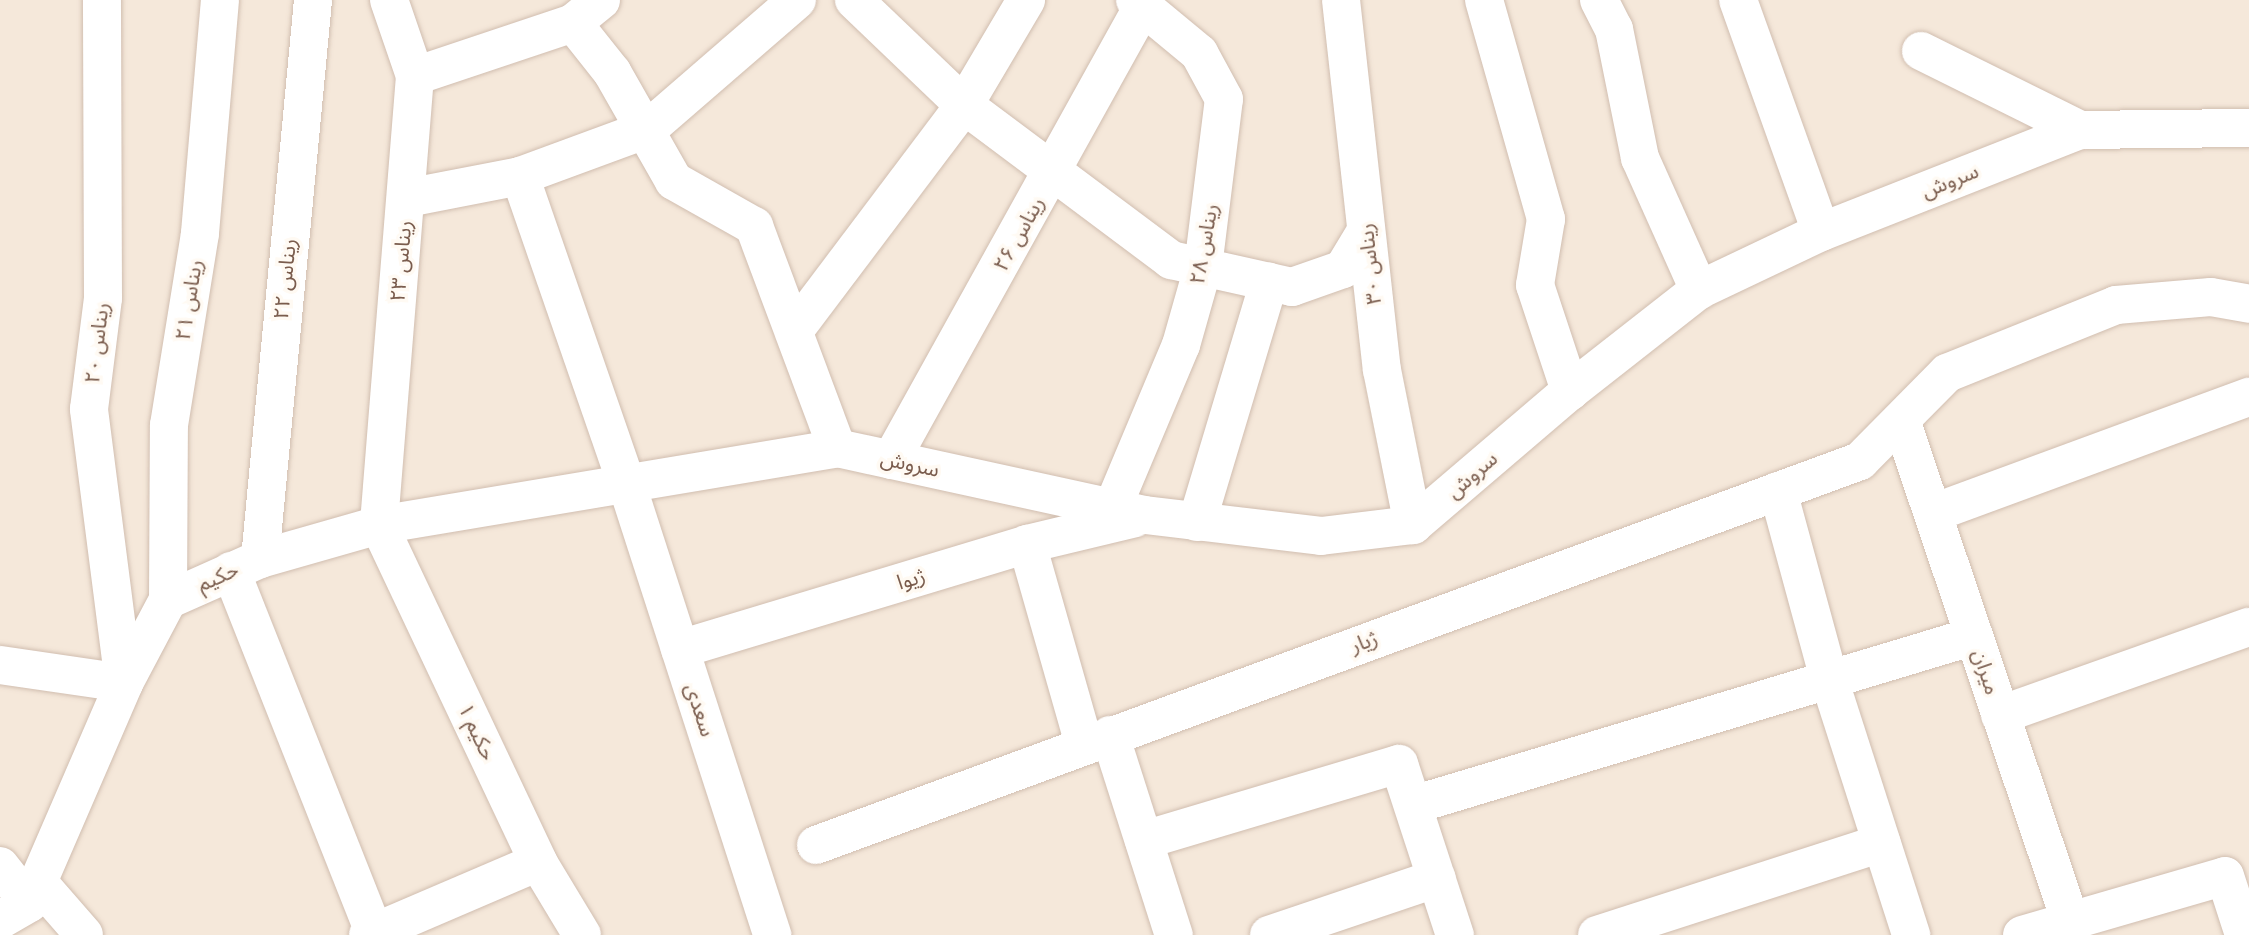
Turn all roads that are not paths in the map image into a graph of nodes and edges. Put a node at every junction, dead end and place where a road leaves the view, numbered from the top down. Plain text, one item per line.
1 (102, 0) edge
2 (220, 0) edge
3 (313, 0) edge
4 (389, 0) edge
5 (797, 0) edge
6 (1026, 0) edge
7 (1341, 0) edge
8 (1484, 0) edge
9 (1599, 0) edge
10 (1738, 0) edge
11 (863, 3) edge
12 (1139, 3) edge
13 (587, 11) edge
14 (1922, 51) dead end
15 (415, 76) junction
16 (964, 105) junction
17 (2249, 128) edge
18 (648, 129) junction
19 (2080, 130) junction
20 (1054, 172) junction
21 (520, 176) junction
22 (407, 198) junction
23 (1366, 231) junction
24 (1821, 232) junction
25 (1203, 267) junction
26 (1269, 282) junction
27 (1699, 290) junction
28 (2249, 304) edge
29 (794, 331) junction
30 (1570, 391) junction
31 (2249, 397) edge
32 (1902, 423) junction
33 (837, 448) junction
34 (891, 460) junction
35 (627, 485) junction
36 (1779, 491) junction
37 (1129, 512) junction
38 (1933, 513) junction
39 (1197, 522) junction
40 (379, 525) junction
41 (1413, 526) junction
42 (1027, 544) junction
43 (245, 565) junction
44 (168, 600) junction
45 (2249, 627) edge
46 (1974, 636) junction
47 (680, 649) junction
48 (0, 665) edge
49 (1830, 682) junction
50 (124, 683) junction
51 (2000, 715) junction
52 (1097, 740) junction
53 (1413, 805) junction
54 (1144, 840) junction
55 (1881, 843) junction
56 (816, 845) dead end
57 (538, 862) junction
58 (0, 866) edge
59 (1437, 878) junction
60 (23, 902) edge
61 (2070, 920) junction
62 (1678, 922) edge
63 (371, 934) edge
64 (84, 935) edge
65 (582, 935) edge
66 (772, 935) edge
67 (1174, 935) edge
68 (1269, 935) edge
69 (1455, 935) edge
70 (1597, 935) edge
71 (1911, 935) edge
72 (2022, 935) edge
73 (2244, 935) edge

1 - 50 street, ریناس ۲۰
2 - 44 street, ریناس ۲۱
3 - 43 street, ریناس ۲۲
4 - 15 street, ریناس ۲۳
5 - 18 street
6 - 16 street
7 - 23 street, ریناس ۳۰
8 - 30 street
9 - 27 street
10 - 24 street
11 - 16 street
12 - 20 street, ریناس ۲۶
12 - 25 street, ریناس ۲۸
13 - 15 street
13 - 18 street
14 - 19 street
15 - 22 street, ریناس ۲۳
16 - 20 street
16 - 29 street
17 - 19 street, سروش
18 - 21 street
18 - 29 street
19 - 24 street, سروش
20 - 25 street
20 - 34 street, ریناس ۲۶
21 - 22 street
21 - 35 street, سعدی
22 - 40 street, ریناس ۲۳
23 - 26 street
23 - 41 street, ریناس ۳۰
24 - 27 street, سروش
25 - 26 street
25 - 37 street, ریناس ۲۸
26 - 39 street
27 - 30 street, سروش
28 - 32 street, ژیار
29 - 33 street
30 - 41 street, سروش
31 - 38 street
32 - 36 street, ژیار
32 - 38 street, میران
33 - 34 street, سروش
33 - 35 street, سروش
34 - 37 street, سروش
35 - 40 street, حکیم
35 - 47 street, سعدی
36 - 49 street
36 - 52 street, ژیار
37 - 39 street, سروش
37 - 42 street, ژیوا
38 - 46 street, میران
39 - 41 street, سروش
40 - 43 street, حکیم
40 - 57 street, حکیم ۱
42 - 47 street, ژیوا
42 - 52 street
43 - 44 street, حکیم
43 - 63 street
44 - 50 street
45 - 51 street
46 - 49 street
46 - 51 street, میران
47 - 66 street, سعدی
48 - 50 street
49 - 53 street
49 - 55 street
50 - 60 street
51 - 61 street, میران
52 - 54 street
52 - 56 street, ژیار
53 - 54 street
53 - 59 street
54 - 67 street
55 - 62 street
55 - 71 street
57 - 63 street
57 - 65 street, حکیم ۱
58 - 60 street
59 - 68 street
59 - 69 street
60 - 64 street
61 - 72 street
61 - 73 street
62 - 70 street

